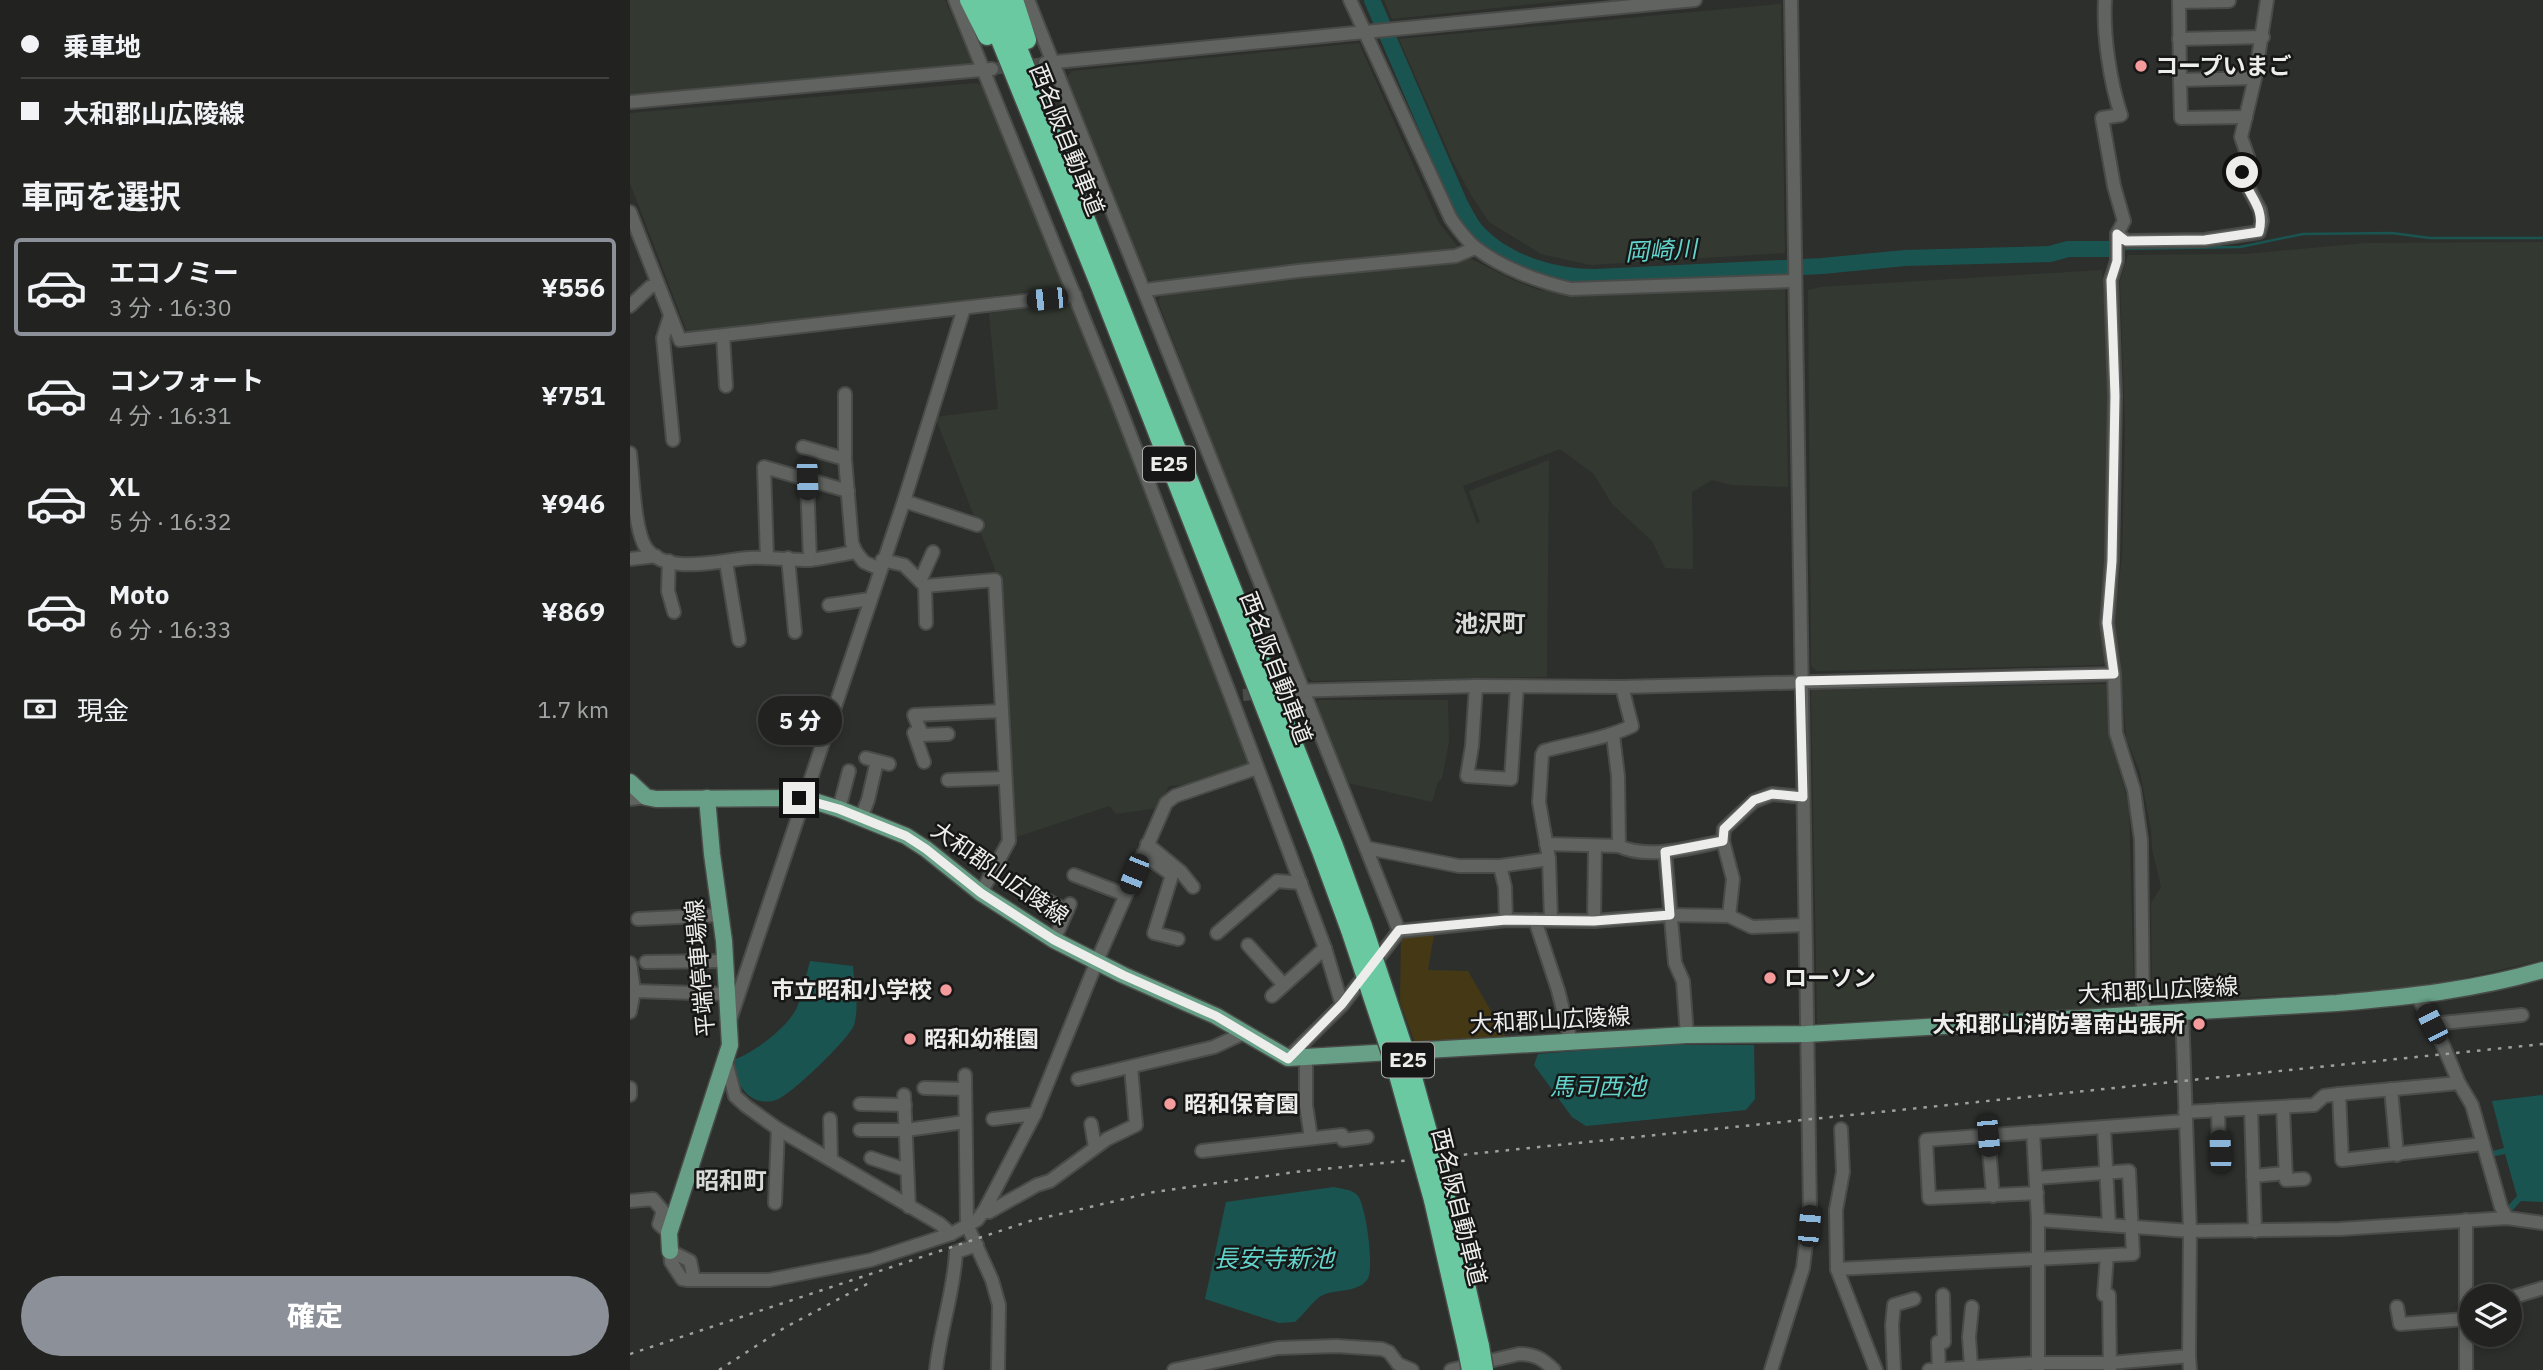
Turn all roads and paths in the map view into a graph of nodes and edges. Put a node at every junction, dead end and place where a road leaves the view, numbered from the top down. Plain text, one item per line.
1 (955, 0) edge
2 (969, 0) edge
3 (984, 0) edge
4 (999, 0) edge
5 (1014, 0) edge
6 (1028, 0) edge
7 (1350, 0) edge
8 (1695, 0) edge
9 (1790, 0) edge
10 (2105, 0) edge
11 (2267, 0) edge
12 (2179, 1) edge
13 (2229, 1) edge
14 (1367, 32) junction
15 (2263, 37) junction
16 (2179, 39) junction
17 (1050, 63) junction
18 (988, 70) junction
19 (2255, 78) junction
20 (2180, 80) junction
21 (630, 102) edge
22 (2246, 117) junction
23 (1051, 165) junction
24 (630, 212) edge
25 (2117, 236) junction
26 (1475, 248) junction
27 (1109, 275) junction
28 (1795, 279) junction
29 (657, 285) junction
30 (1145, 290) junction
31 (1074, 295) junction
32 (630, 306) edge
33 (964, 308) junction
34 (670, 316) junction
35 (723, 336) junction
36 (726, 386) dead end
37 (845, 394) dead end
38 (673, 440) dead end
39 (803, 447) dead end
40 (630, 453) edge
41 (845, 459) junction
42 (807, 479) junction
43 (848, 491) junction
44 (904, 500) junction
45 (977, 525) dead end
46 (856, 552) junction
47 (933, 552) dead end
48 (767, 558) junction
49 (788, 558) junction
50 (630, 559) edge
51 (663, 559) junction
52 (810, 560) junction
53 (726, 562) junction
54 (881, 564) junction
55 (923, 584) junction
56 (870, 599) junction
57 (829, 605) dead end
58 (674, 612) dead end
59 (926, 623) dead end
60 (795, 632) dead end
61 (739, 640) dead end
62 (2114, 674) junction
63 (1800, 681) junction
64 (1476, 686) junction
65 (1517, 687) junction
66 (1622, 687) junction
67 (1303, 690) junction
68 (1288, 691) dead end
69 (1002, 710) junction
70 (920, 730) junction
71 (948, 734) dead end
72 (1613, 735) junction
73 (877, 761) dead end
74 (924, 762) dead end
75 (1257, 768) junction
76 (849, 771) dead end
77 (1005, 778) junction
78 (948, 780) dead end
79 (630, 782) edge
80 (1803, 797) junction
81 (638, 798) edge
82 (707, 798) junction
83 (804, 798) junction
84 (839, 809) junction
85 (861, 818) junction
86 (1723, 841) junction
87 (1546, 844) junction
88 (1595, 846) junction
89 (1619, 846) junction
90 (1367, 848) junction
91 (1145, 849) junction
92 (1665, 852) junction
93 (1549, 859) junction
94 (1500, 866) junction
95 (1074, 875) dead end
96 (1301, 883) junction
97 (1193, 887) dead end
98 (981, 893) junction
99 (1126, 894) junction
100 (1045, 899) dead end
101 (720, 915) junction
102 (1670, 915) junction
103 (1729, 916) junction
104 (638, 919) dead end
105 (1506, 920) junction
106 (1535, 920) junction
107 (1551, 920) junction
108 (1594, 921) junction
109 (1805, 925) junction
110 (1357, 928) junction
111 (1399, 930) junction
112 (1217, 933) dead end
113 (1054, 940) junction
114 (1178, 940) dead end
115 (1248, 946) dead end
116 (1325, 948) junction
117 (725, 961) junction
118 (1097, 961) junction
119 (646, 962) dead end
120 (630, 963) edge
121 (2543, 970) edge
122 (1283, 984) junction
123 (634, 991) junction
124 (726, 994) junction
125 (1272, 996) dead end
126 (2418, 996) junction
127 (1342, 1004) junction
128 (630, 1012) edge
129 (2182, 1012) junction
130 (2143, 1013) junction
131 (2522, 1014) dead end
132 (2432, 1024) junction
133 (727, 1027) junction
134 (1246, 1032) junction
135 (1806, 1034) junction
136 (1687, 1035) junction
137 (1571, 1042) junction
138 (1288, 1059) junction
139 (1306, 1059) junction
140 (726, 1061) junction
141 (1131, 1067) junction
142 (965, 1075) dead end
143 (1078, 1079) dead end
144 (2459, 1083) junction
145 (630, 1088) edge
146 (924, 1088) dead end
147 (965, 1088) junction
148 (2391, 1089) junction
149 (2339, 1094) junction
150 (630, 1095) edge
151 (860, 1104) dead end
152 (2283, 1107) junction
153 (2250, 1109) junction
154 (2218, 1110) junction
155 (1035, 1114) junction
156 (2185, 1117) junction
157 (830, 1119) dead end
158 (993, 1119) dead end
159 (965, 1122) junction
160 (1091, 1124) dead end
161 (2104, 1128) junction
162 (778, 1129) junction
163 (1841, 1129) dead end
164 (860, 1130) dead end
165 (906, 1130) junction
166 (2033, 1132) junction
167 (1988, 1136) junction
168 (1367, 1137) dead end
169 (1311, 1138) junction
170 (2483, 1144) junction
171 (1095, 1147) junction
172 (1202, 1150) dead end
173 (2220, 1151) dead end
174 (2397, 1156) junction
175 (871, 1158) dead end
176 (831, 1160) junction
177 (907, 1170) junction
178 (2107, 1172) junction
179 (2286, 1173) junction
180 (2253, 1175) junction
181 (2036, 1178) junction
182 (2304, 1179) dead end
183 (2037, 1193) junction
184 (1993, 1196) junction
185 (630, 1201) edge
186 (775, 1203) dead end
187 (909, 1207) junction
188 (984, 1211) junction
189 (2507, 1218) junction
190 (2039, 1220) junction
191 (2466, 1220) junction
192 (2543, 1223) edge
193 (2109, 1224) junction
194 (967, 1225) junction
195 (2133, 1227) junction
196 (2190, 1231) junction
197 (2255, 1231) junction
198 (669, 1233) junction
199 (951, 1234) junction
200 (977, 1245) junction
201 (670, 1251) joint
202 (2106, 1256) junction
203 (2039, 1259) junction
204 (1837, 1269) junction
205 (2467, 1284) edge
206 (2543, 1288) edge
207 (2522, 1294) edge
208 (1943, 1295) dead end
209 (1914, 1299) dead end
210 (1972, 1307) dead end
211 (2397, 1307) dead end
212 (2459, 1312) edge
213 (2467, 1347) edge
214 (1474, 1348) junction
215 (2189, 1356) junction
216 (1971, 1366) junction
217 (2038, 1366) edge
218 (2110, 1367) edge
219 (936, 1370) edge
220 (998, 1370) edge
221 (1174, 1370) edge
222 (1412, 1370) edge
223 (1451, 1370) edge
224 (1471, 1370) edge
225 (1484, 1370) edge
226 (1554, 1370) edge
227 (1771, 1370) edge
228 (1876, 1370) edge
229 (1894, 1370) edge
230 (1934, 1370) edge
231 (2190, 1370) edge
232 (2466, 1370) edge

1 - 18 street
2 - 23 highway
3 - 23 highway, 西名阪自動車道 / E25
4 - 27 highway, 西名阪自動車道 / E25
5 - 27 highway
6 - 17 street
7 - 14 street
8 - 14 street
9 - 28 street
10 - 25 street
11 - 15 street
12 - 13 street
12 - 16 street
14 - 17 street
14 - 26 street
15 - 16 street
15 - 19 street
16 - 20 street
17 - 30 street
18 - 21 street
18 - 31 street
19 - 20 street
19 - 22 street
20 - 22 street
22 - 25 street
23 - 110 highway, 西名阪自動車道 / E25
24 - 29 street
25 - 62 street
26 - 28 street
26 - 30 street
27 - 110 highway, 西名阪自動車道 / E25
28 - 63 street
29 - 32 street
29 - 34 street
30 - 67 street
31 - 33 street
31 - 75 street
33 - 35 street
33 - 44 street
34 - 35 street
34 - 38 street
35 - 36 street
37 - 41 street
39 - 41 street
40 - 51 street
41 - 43 street
42 - 43 street
42 - 48 street
42 - 52 street
43 - 46 street
44 - 45 street
44 - 54 street
46 - 52 street
46 - 54 street
47 - 55 street
48 - 49 street
48 - 53 street
49 - 52 street
49 - 60 street
50 - 51 street
51 - 53 street
51 - 58 street
53 - 61 street
54 - 55 street
54 - 56 street
55 - 59 street
55 - 69 street
56 - 57 street
56 - 83 street
62 - 63 street
62 - 130 street
63 - 66 street
63 - 80 street
64 - 65 street
64 - 65 street
64 - 67 street
65 - 66 street
66 - 72 street
67 - 68 street
67 - 90 street
69 - 70 street
69 - 77 street
70 - 71 street
70 - 74 street
72 - 87 street
72 - 89 street
73 - 85 street
75 - 91 street
75 - 96 street
76 - 84 street
77 - 78 street
77 - 98 street
79 - 81 main road, 大和郡山広陵線
80 - 86 street
80 - 109 street
81 - 82 main road, 大和郡山広陵線
82 - 83 main road, 大和郡山広陵線
82 - 101 main road, 平端停車場線
83 - 84 main road, 大和郡山広陵線
83 - 133 street
84 - 85 main road, 大和郡山広陵線
85 - 98 main road, 大和郡山広陵線
86 - 92 street
86 - 103 street
87 - 88 street
87 - 93 street
88 - 89 street
88 - 108 street
89 - 92 street
90 - 94 street
90 - 111 street
91 - 97 street
91 - 99 street
91 - 114 street
92 - 102 street
93 - 94 street
93 - 107 street
94 - 105 street
95 - 99 street
96 - 112 street
96 - 116 street
98 - 113 main road, 大和郡山広陵線
99 - 118 street
100 - 113 street
101 - 104 street
101 - 117 main road, 平端停車場線
102 - 103 street
102 - 108 street
102 - 136 street
103 - 109 street
105 - 106 street
105 - 111 street
106 - 107 street
106 - 137 street
107 - 108 street
109 - 135 street
110 - 214 highway, 西名阪自動車道 / E25, bridge
111 - 127 street
113 - 118 main road, 大和郡山広陵線
115 - 122 street
116 - 122 street
116 - 127 street
117 - 119 street
117 - 124 main road, 平端停車場線
118 - 134 main road, 大和郡山広陵線
118 - 155 street
120 - 123 street
121 - 126 main road, 大和郡山広陵線
122 - 125 street
123 - 124 street
123 - 128 street
124 - 133 main road, 平端停車場線
126 - 129 main road, 大和郡山広陵線
126 - 132 street
127 - 138 street
129 - 130 main road, 大和郡山広陵線
129 - 156 street
130 - 135 main road, 大和郡山広陵線
131 - 132 street
132 - 144 street
133 - 140 main road, 平端停車場線
134 - 138 main road, 大和郡山広陵線
134 - 141 street
135 - 136 main road, 大和郡山広陵線
135 - 227 street
136 - 137 main road, 大和郡山広陵線
137 - 139 main road, 大和郡山広陵線
138 - 139 main road, 大和郡山広陵線
139 - 169 street
140 - 162 street
140 - 198 main road, 平端停車場線
141 - 143 street
141 - 171 street
142 - 147 street
144 - 148 street
144 - 170 street
145 - 150 street
146 - 147 street
147 - 159 street
148 - 149 street
148 - 174 street
149 - 152 street
149 - 174 street
151 - 165 street
152 - 153 street
152 - 179 street
153 - 154 street
153 - 180 street
154 - 156 street
154 - 173 street
155 - 158 street
155 - 188 street
156 - 161 street
156 - 196 street
157 - 176 street
159 - 165 street
159 - 194 street
160 - 171 street
161 - 166 street
161 - 178 street
162 - 176 street
162 - 186 street
163 - 204 street
164 - 165 street
165 - 177 street
166 - 167 street
166 - 181 street
167 - 184 street
167 - 184 street
168 - 169 street
169 - 172 street
170 - 174 street
170 - 189 street
171 - 188 street
175 - 177 street
176 - 187 street
177 - 187 street
178 - 181 street
178 - 193 street
178 - 195 street
179 - 180 street
179 - 182 street
180 - 197 street
181 - 183 street
183 - 184 street
183 - 190 street
185 - 198 street
187 - 199 street
188 - 194 street
189 - 191 street
189 - 192 street
190 - 193 street
190 - 203 street
191 - 197 street
191 - 205 street
193 - 195 street
194 - 199 street
194 - 200 street
195 - 196 street
195 - 202 street
196 - 197 street
196 - 215 street
198 - 201 main road, 平端停車場線
199 - 201 street
200 - 219 street
200 - 220 street
202 - 203 street
202 - 218 street
203 - 204 street
203 - 217 street
204 - 228 street
206 - 207 street
208 - 230 street
209 - 229 street
210 - 216 street
211 - 212 street
213 - 232 street
214 - 224 highway, 西名阪自動車道 / E25, bridge
214 - 225 highway, 西名阪自動車道 / E25, bridge
215 - 218 street
215 - 231 street
216 - 217 street
216 - 230 street
217 - 218 street
221 - 222 street
223 - 226 street

